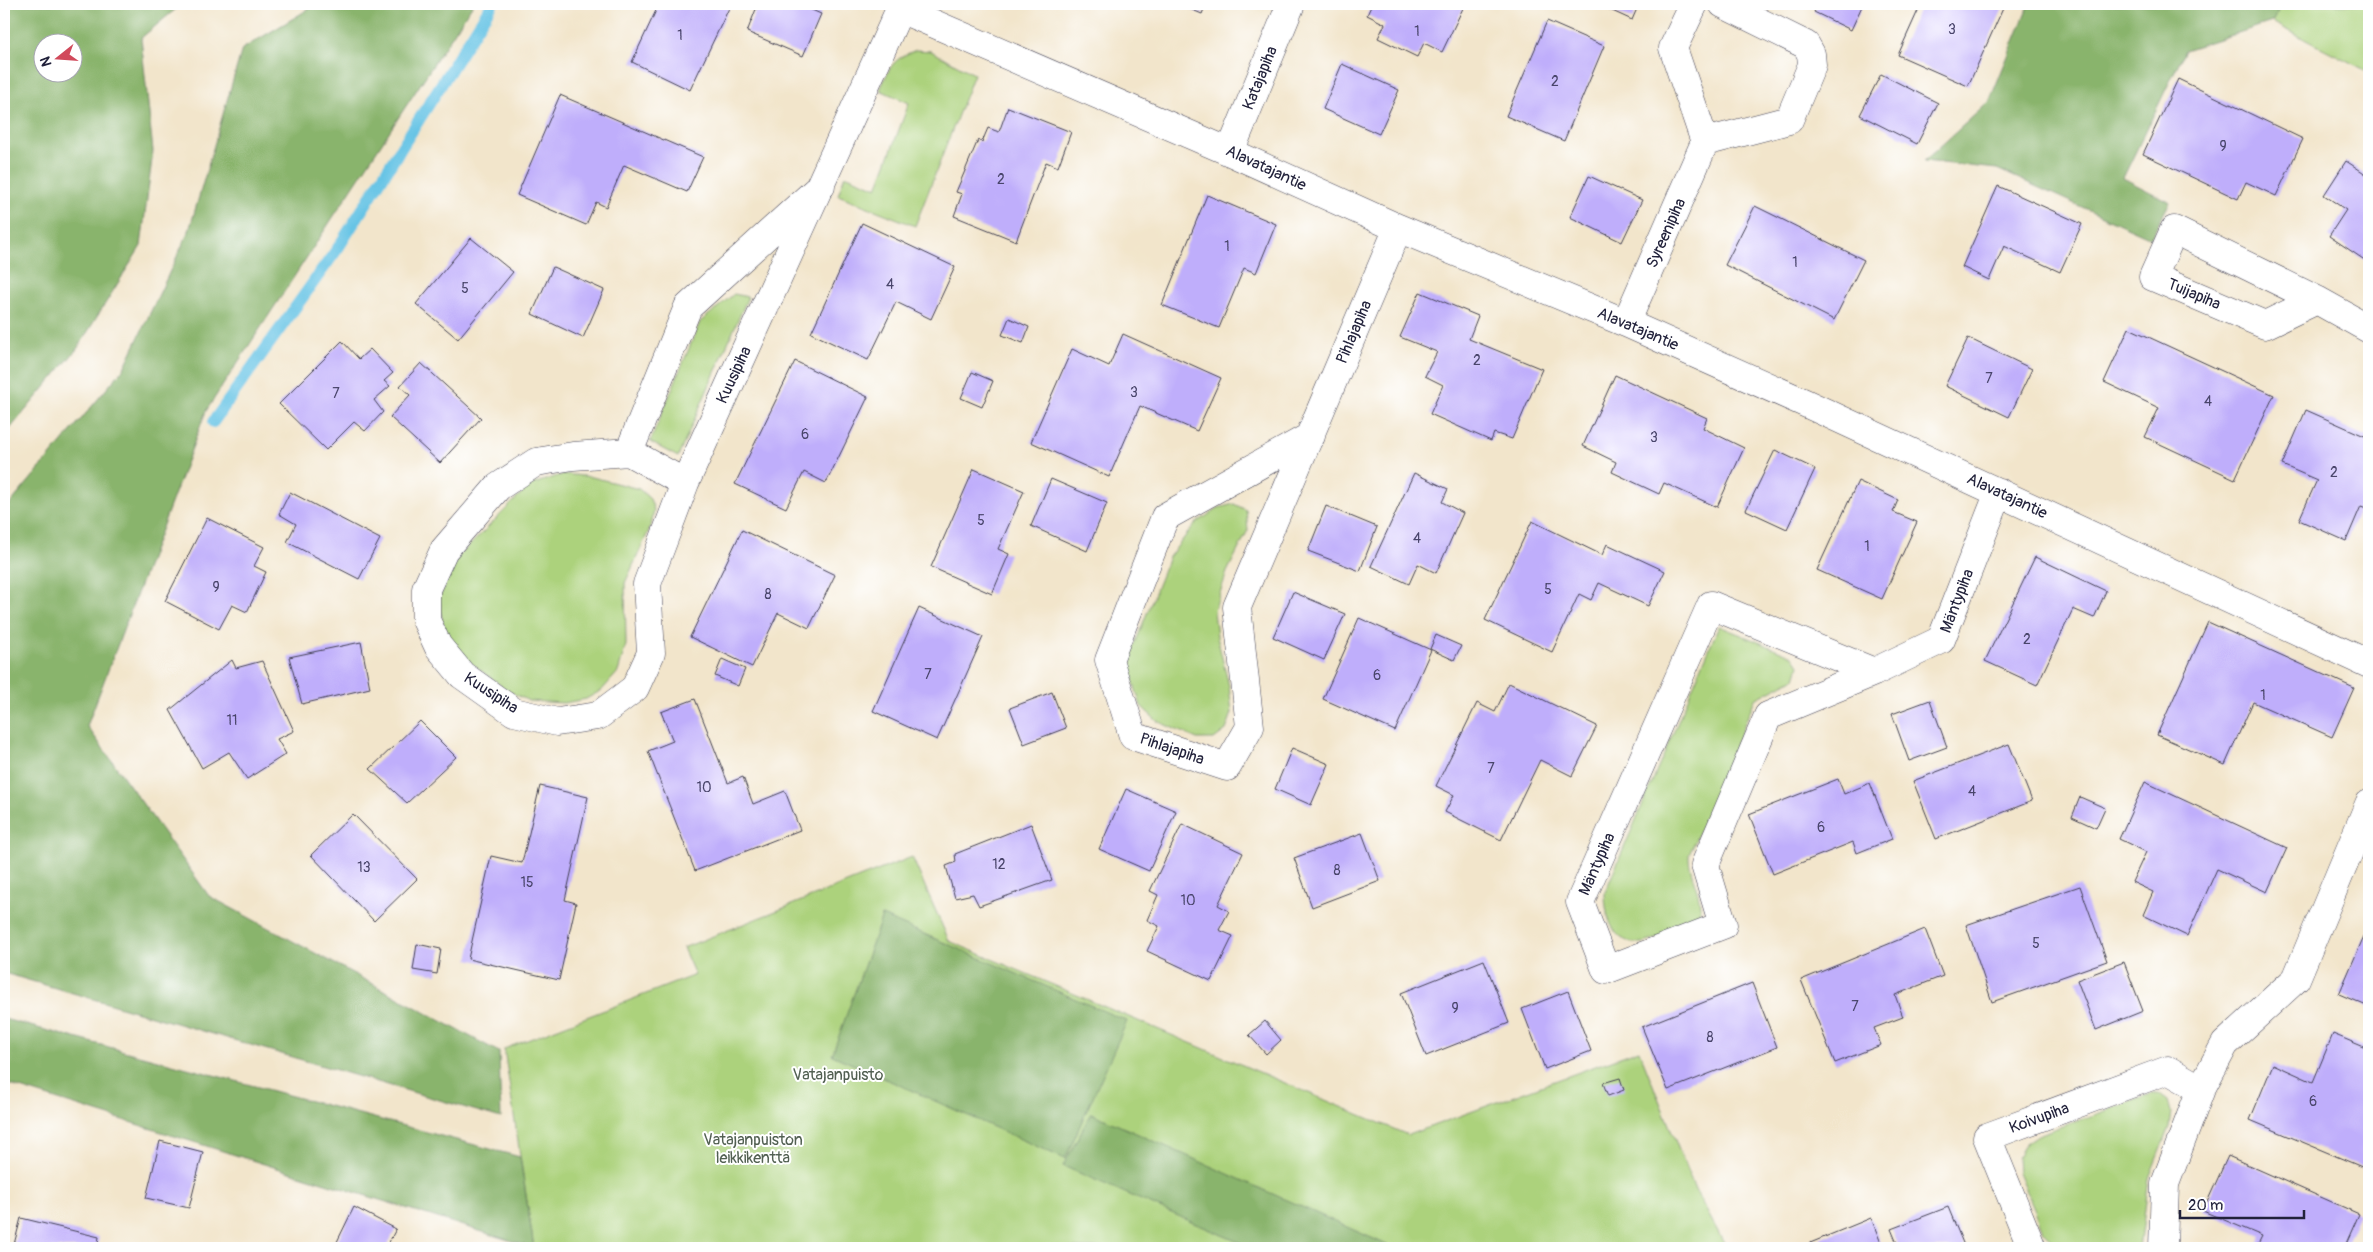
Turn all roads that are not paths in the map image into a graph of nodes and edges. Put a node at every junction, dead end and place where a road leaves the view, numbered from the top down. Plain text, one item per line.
1 (1291, 4) edge
2 (1694, 4) edge
3 (1723, 4) edge
4 (900, 9) joint
5 (1705, 142) junction
6 (1230, 152) junction
7 (821, 186) junction
8 (1398, 228) junction
9 (2317, 300) junction
10 (1626, 323) junction
11 (2369, 329) edge
12 (1311, 436) junction
13 (629, 452) junction
14 (685, 483) junction
15 (1999, 492) junction
16 (2369, 664) edge
17 (1874, 672) junction
18 (2369, 804) edge
19 (2201, 1090) junction
20 (2032, 1248) edge
21 (2163, 1248) edge

1 - 6 street, Katajapiha
2 - 5 street
3 - 5 street
4 - 6 street, Alavatajantie
4 - 7 street, Kuusipiha
5 - 10 street, Syreenipiha
6 - 8 street, Alavatajantie
7 - 13 street, Kuusipiha
7 - 14 street, Kuusipiha
8 - 10 street, Alavatajantie
8 - 12 street, Pihlajapiha
9 - 9 street, Tuijapiha
9 - 11 street, Tuijapiha
10 - 15 street, Alavatajantie
12 - 12 street, Pihlajapiha
13 - 14 street
13 - 14 street, Kuusipiha
15 - 16 street, Alavatajantie
15 - 17 street, Mäntypiha
17 - 17 street, Mäntypiha
18 - 19 street
19 - 20 street, Koivupiha
19 - 21 street

